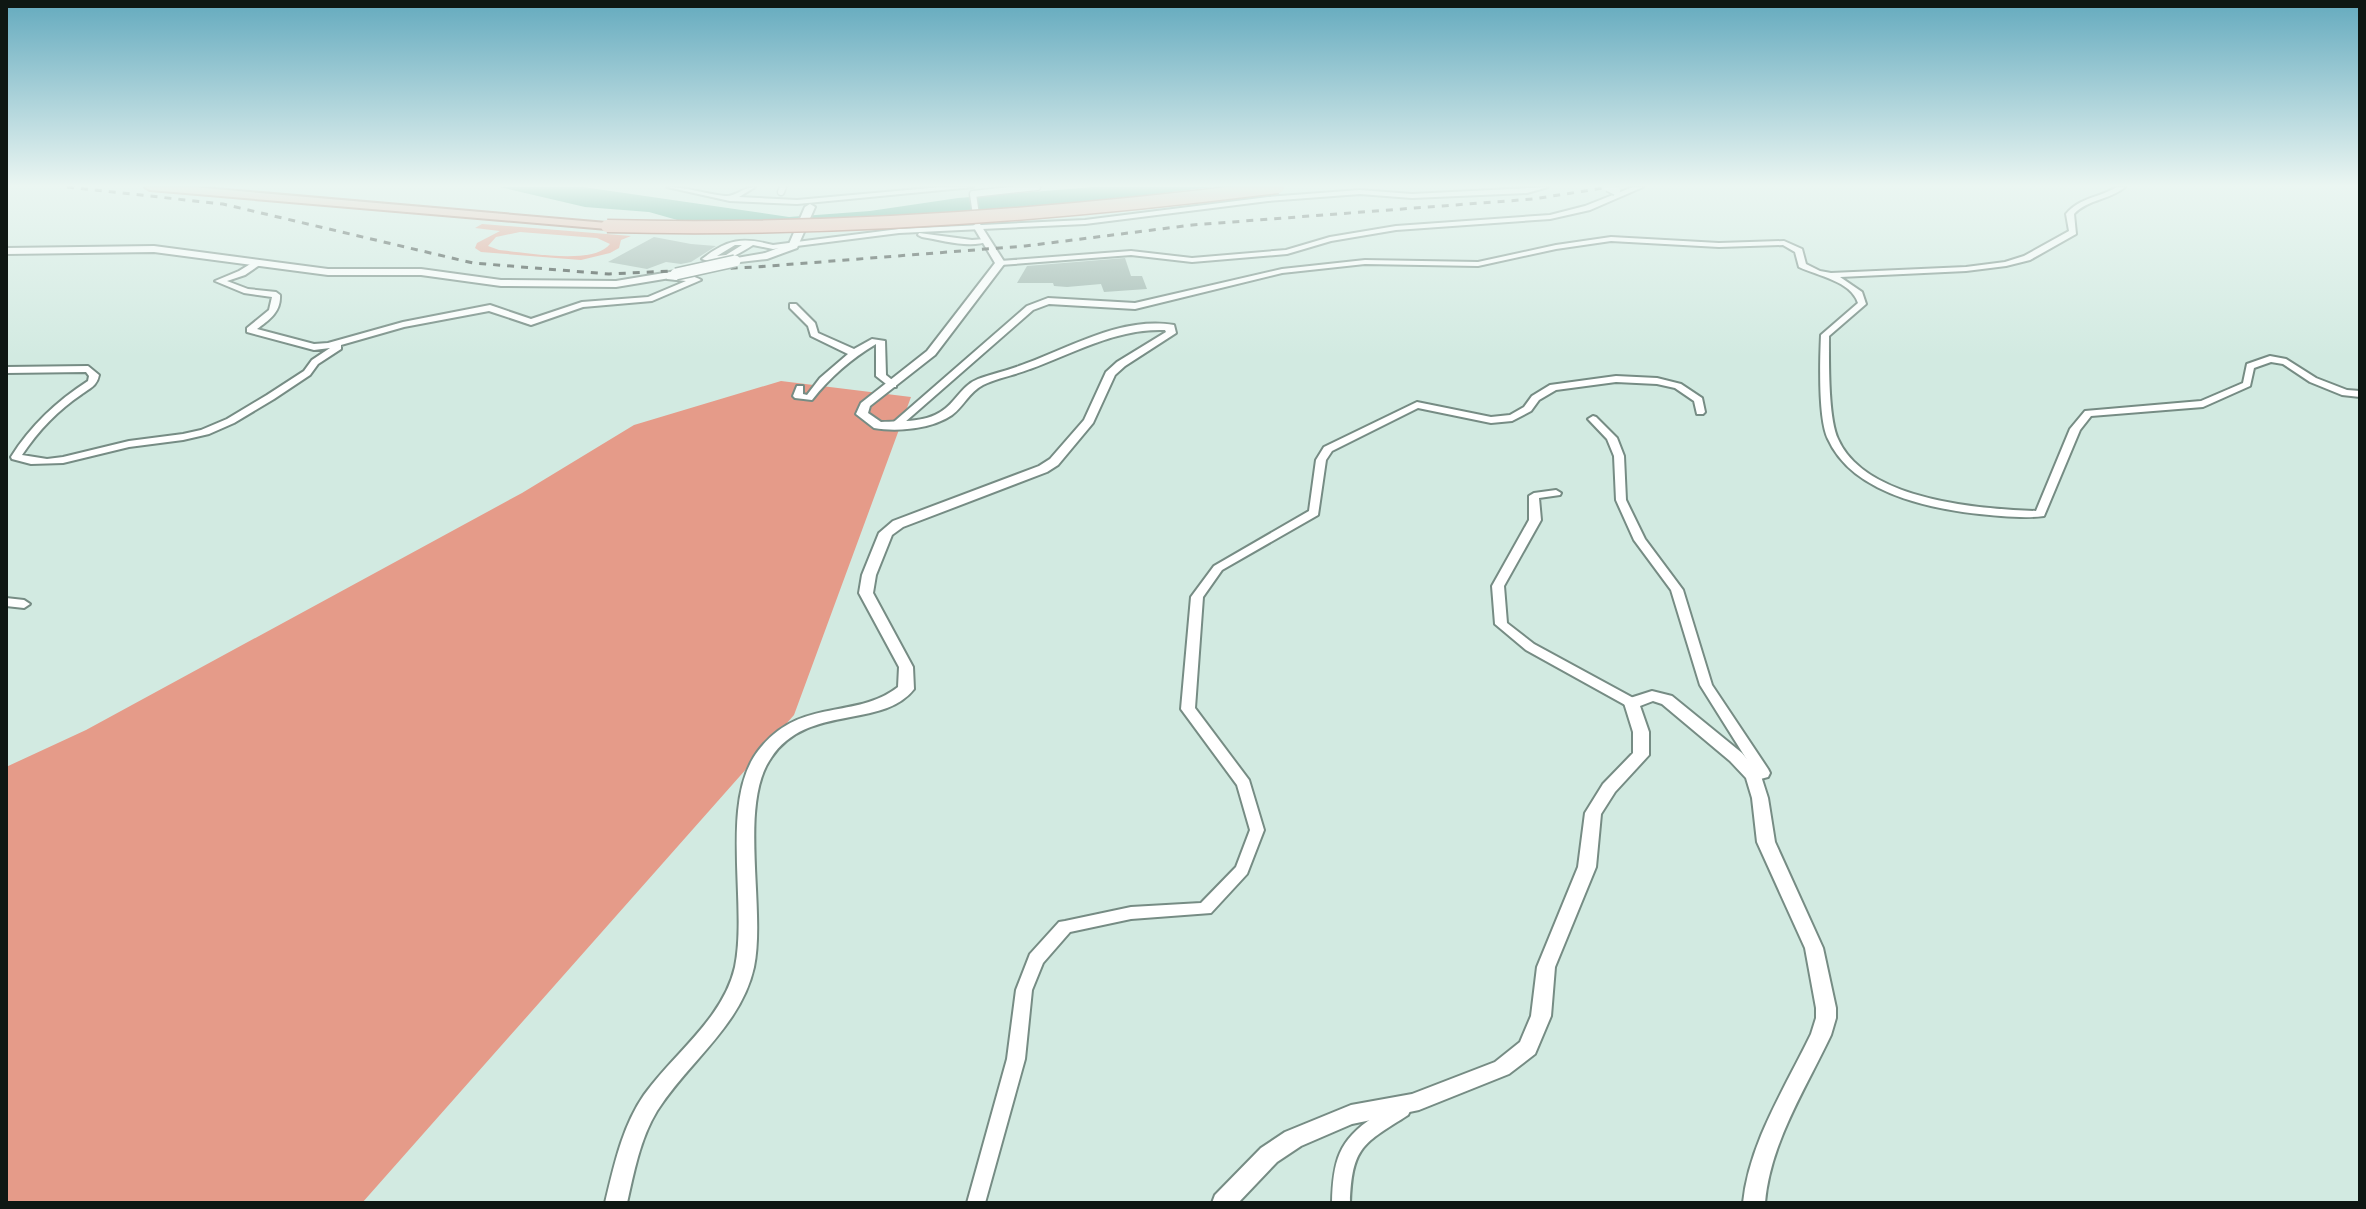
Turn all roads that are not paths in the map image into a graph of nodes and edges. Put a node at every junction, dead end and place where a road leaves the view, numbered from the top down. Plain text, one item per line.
1 (756, 243) edge
2 (792, 243) edge
3 (794, 243) edge
4 (987, 243) edge
5 (1315, 243) edge
6 (1585, 243) edge
7 (1699, 243) edge
8 (1770, 243) edge
9 (1785, 243) edge
10 (2053, 243) edge
11 (6, 251) edge
12 (260, 262) junction
13 (1000, 263) junction
14 (1831, 275) junction
15 (671, 276) junction
16 (793, 306) dead end
17 (352, 340) junction
18 (854, 353) junction
19 (6, 370) edge
20 (893, 385) junction
21 (800, 388) dead end
22 (2360, 394) edge
23 (1700, 412) dead end
24 (1593, 419) dead end
25 (893, 427) junction
26 (1556, 493) dead end
27 (6, 602) edge
28 (24, 604) dead end
29 (1632, 703) junction
30 (1753, 776) junction
31 (1412, 1103) junction
32 (616, 1203) edge
33 (976, 1203) edge
34 (1223, 1203) edge
35 (1341, 1203) edge
36 (1754, 1203) edge

1 - 2 street
3 - 15 main road, bridge
4 - 13 street
5 - 13 street
6 - 25 street
7 - 8 street
9 - 14 street
10 - 14 street
11 - 12 main road
12 - 15 main road
12 - 17 street
13 - 20 street
14 - 22 street
15 - 17 street
16 - 18 street
17 - 19 street
18 - 20 street
18 - 21 street
20 - 25 street
23 - 33 street
24 - 30 street
25 - 32 street
26 - 29 street
27 - 28 street
29 - 30 street
29 - 31 street
30 - 36 street
31 - 34 street
31 - 35 street

